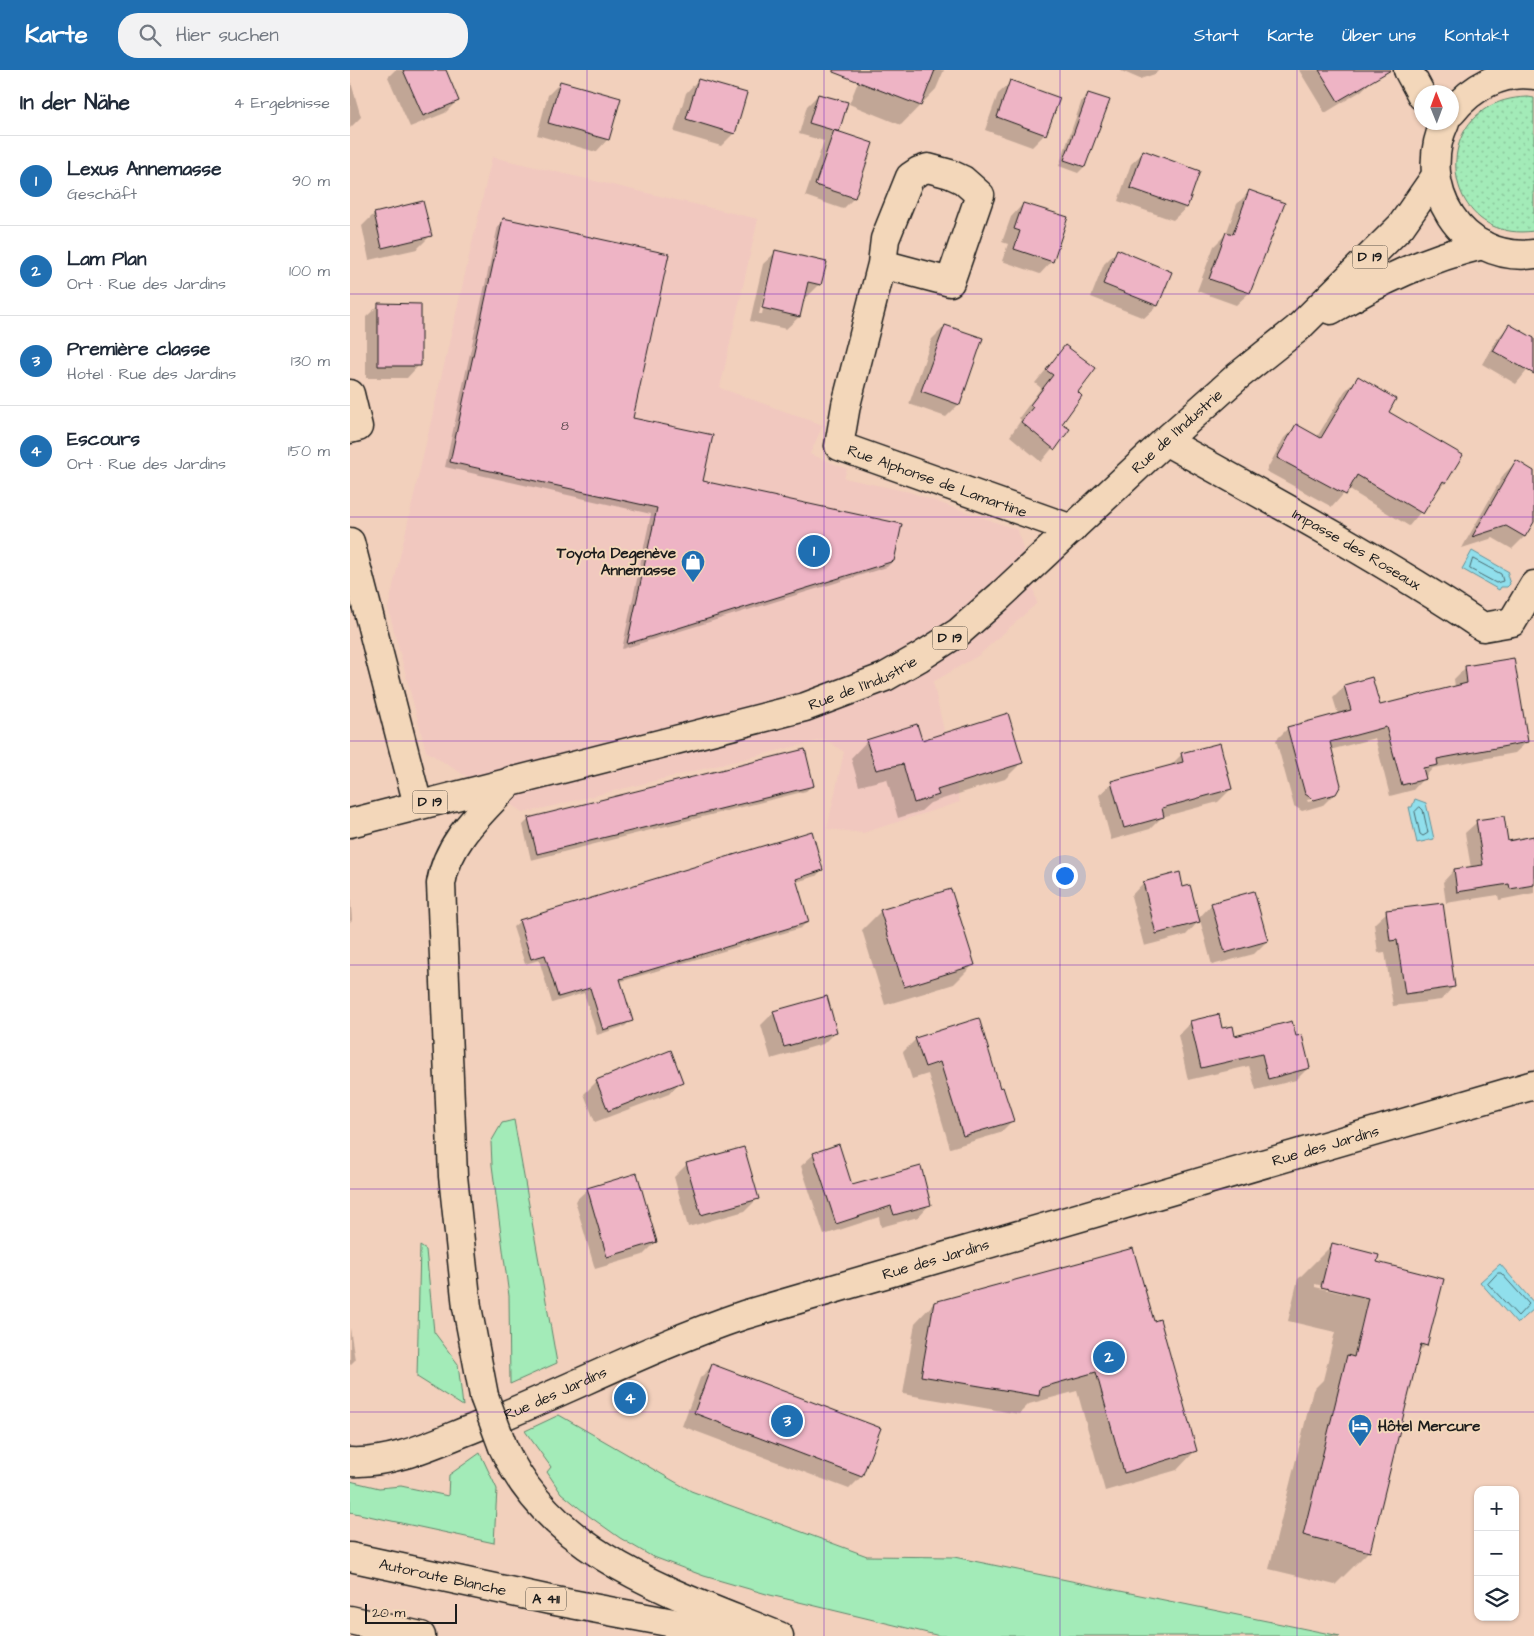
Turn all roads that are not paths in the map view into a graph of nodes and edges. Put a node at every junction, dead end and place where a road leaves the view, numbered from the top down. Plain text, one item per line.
1 (1408, 70) edge
2 (1496, 74) edge
3 (1534, 75) edge
4 (1416, 85) edge
5 (1459, 103) edge
6 (1441, 130) edge
7 (1435, 177) junction
8 (1483, 245) junction
9 (1534, 254) edge
10 (882, 264) dead end
11 (1297, 329) junction
12 (350, 394) edge
13 (350, 429) edge
14 (1165, 441) junction
15 (1072, 529) junction
16 (350, 542) edge
17 (1534, 585) edge
18 (358, 606) edge
19 (511, 781) junction
20 (418, 805) junction
21 (350, 823) edge
22 (1534, 1085) edge
23 (350, 1462) edge
24 (350, 1557) edge
25 (350, 1620) edge
26 (421, 1636) edge
27 (743, 1636) edge
28 (779, 1636) edge

1 - 4 main road
2 - 3 main road
2 - 5 main road
6 - 7 main road
7 - 8 main road
7 - 11 main road, Rue de l'Industrie / D 19
8 - 9 main road
8 - 11 main road, Rue de l'Industrie / D 19
10 - 15 main road, Rue Alphonse de Lamartine
11 - 14 main road, Rue de l'Industrie / D 19
12 - 13 main road
14 - 15 main road, Rue de l'Industrie / D 19
14 - 17 main road, Impasse des Roseaux
15 - 19 main road, Rue de l'Industrie / D 19
16 - 18 main road
18 - 20 main road
19 - 20 main road, Rue de l'Industrie / D 19
19 - 28 main road, bridge
20 - 21 main road, Rue de l'Industrie / D 19
22 - 23 main road, Rue des Jardins
24 - 27 main road, Autoroute Blanche / A 411
25 - 26 main road

